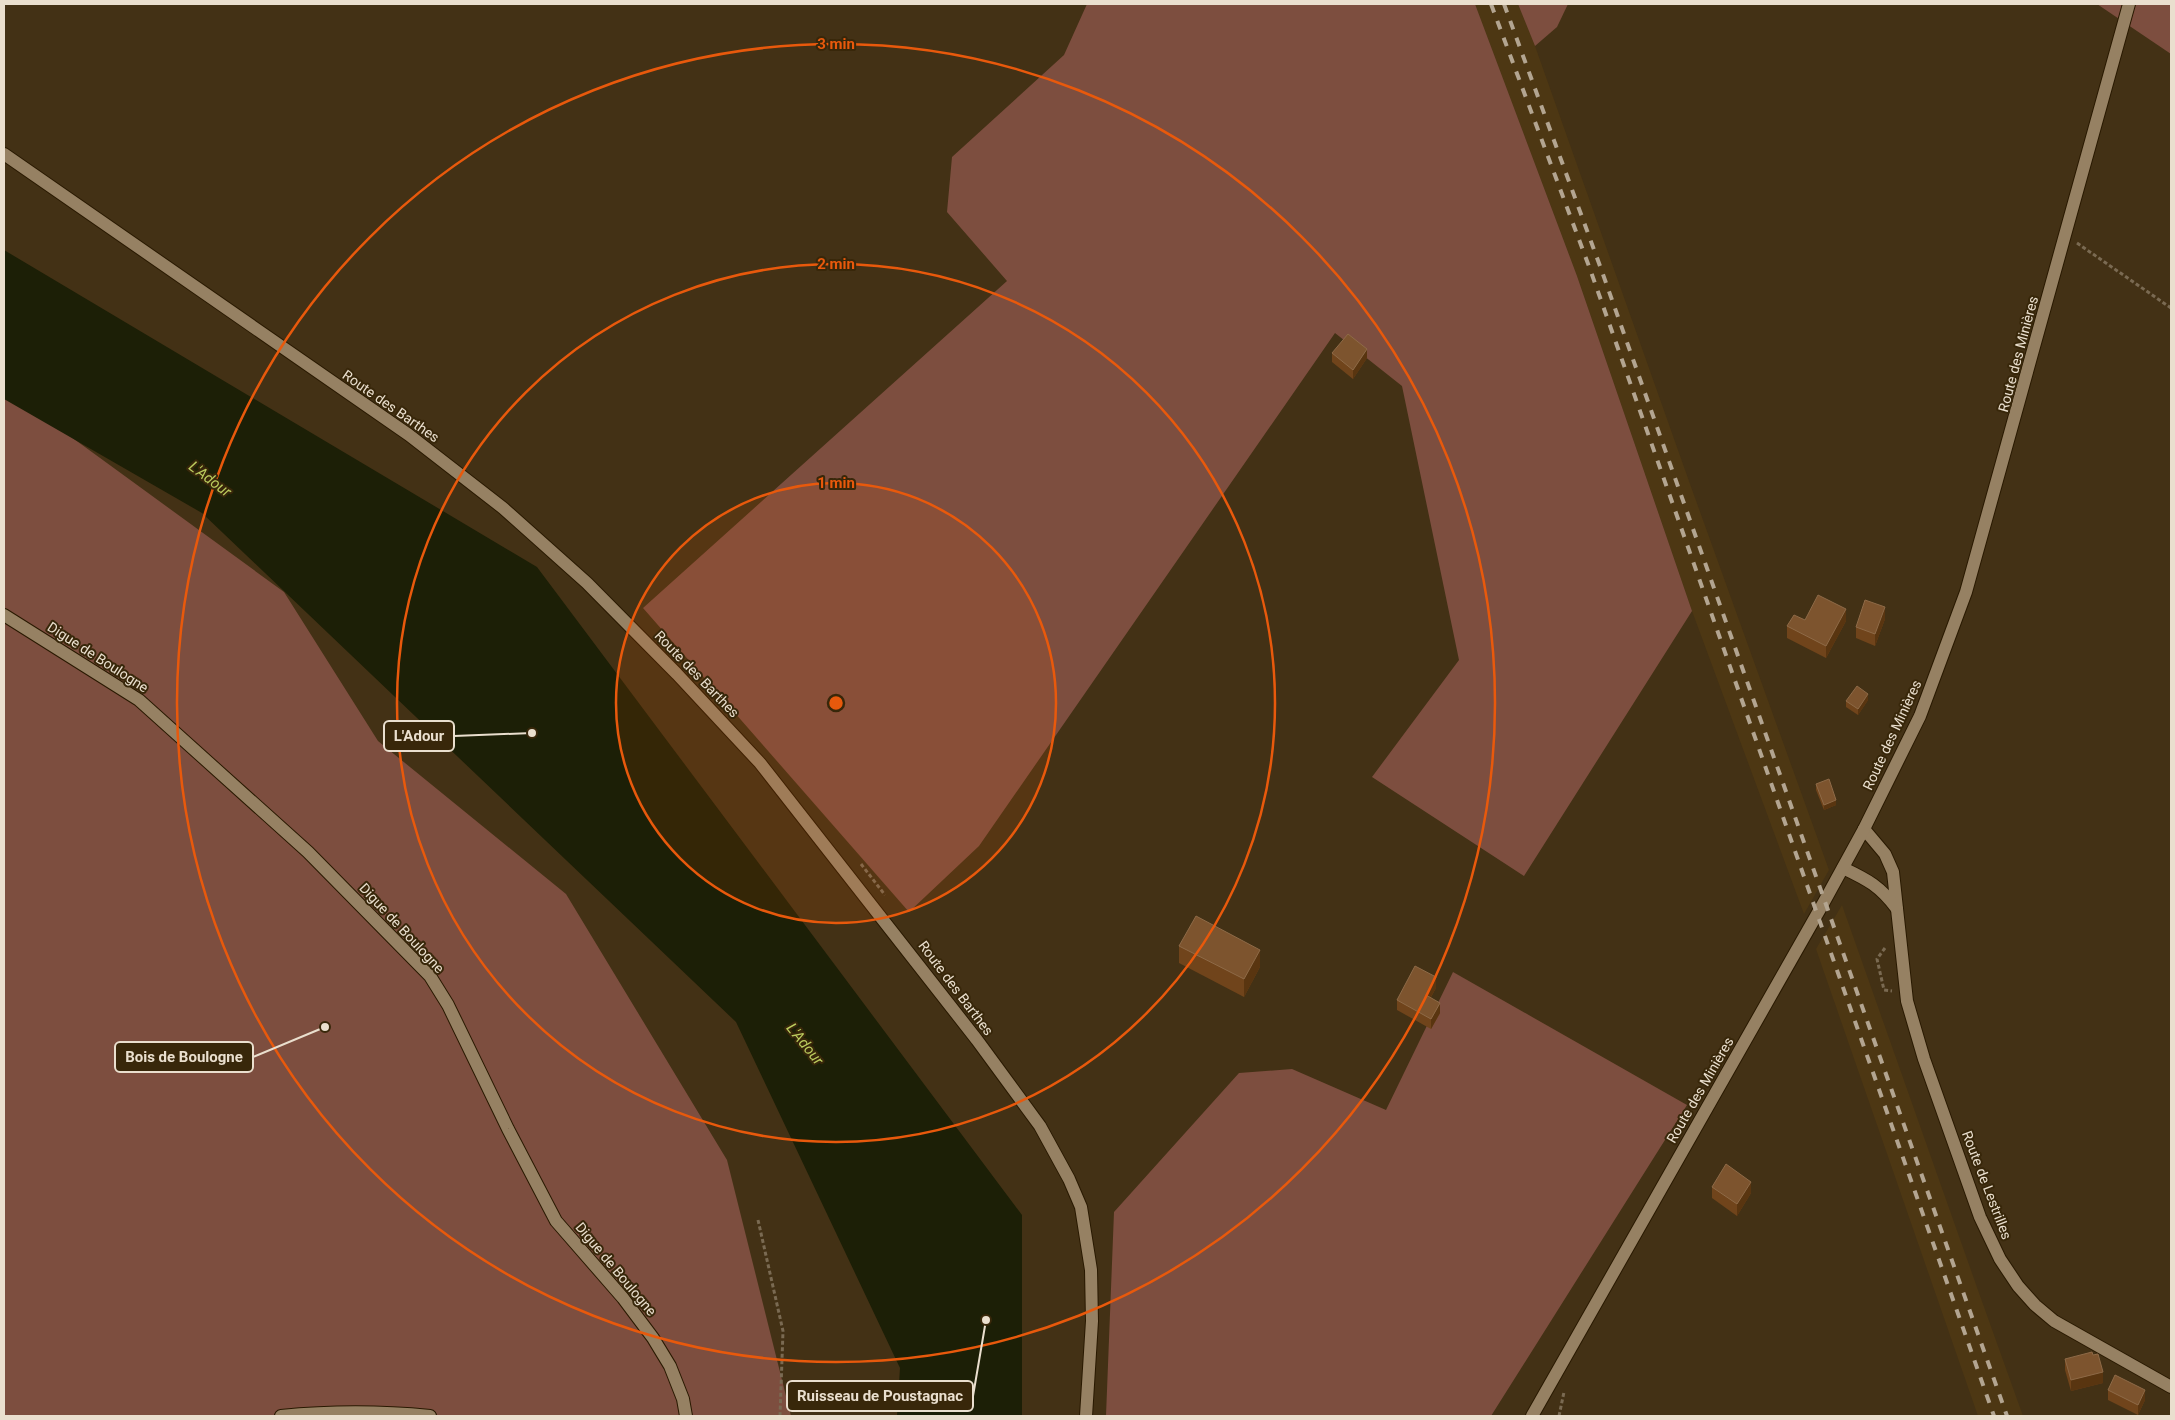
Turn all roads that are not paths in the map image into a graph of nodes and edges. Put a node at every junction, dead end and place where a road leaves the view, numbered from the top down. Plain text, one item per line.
1 (2129, 4) edge
2 (4, 154) edge
3 (4, 615) edge
4 (1864, 829) junction
5 (1843, 868) junction
6 (1898, 910) junction
7 (2171, 1387) edge
8 (281, 1416) edge
9 (430, 1416) edge
10 (686, 1416) edge
11 (1086, 1416) edge
12 (1532, 1416) edge

1 - 4 street, Route des Minières
2 - 11 street, Route des Barthes
3 - 10 street, Digue de Boulogne
4 - 5 street, Route des Minières
4 - 6 street, Route de Lestrilles
5 - 6 street
5 - 12 street, Route des Minières
6 - 7 street, Route de Lestrilles
8 - 9 street

